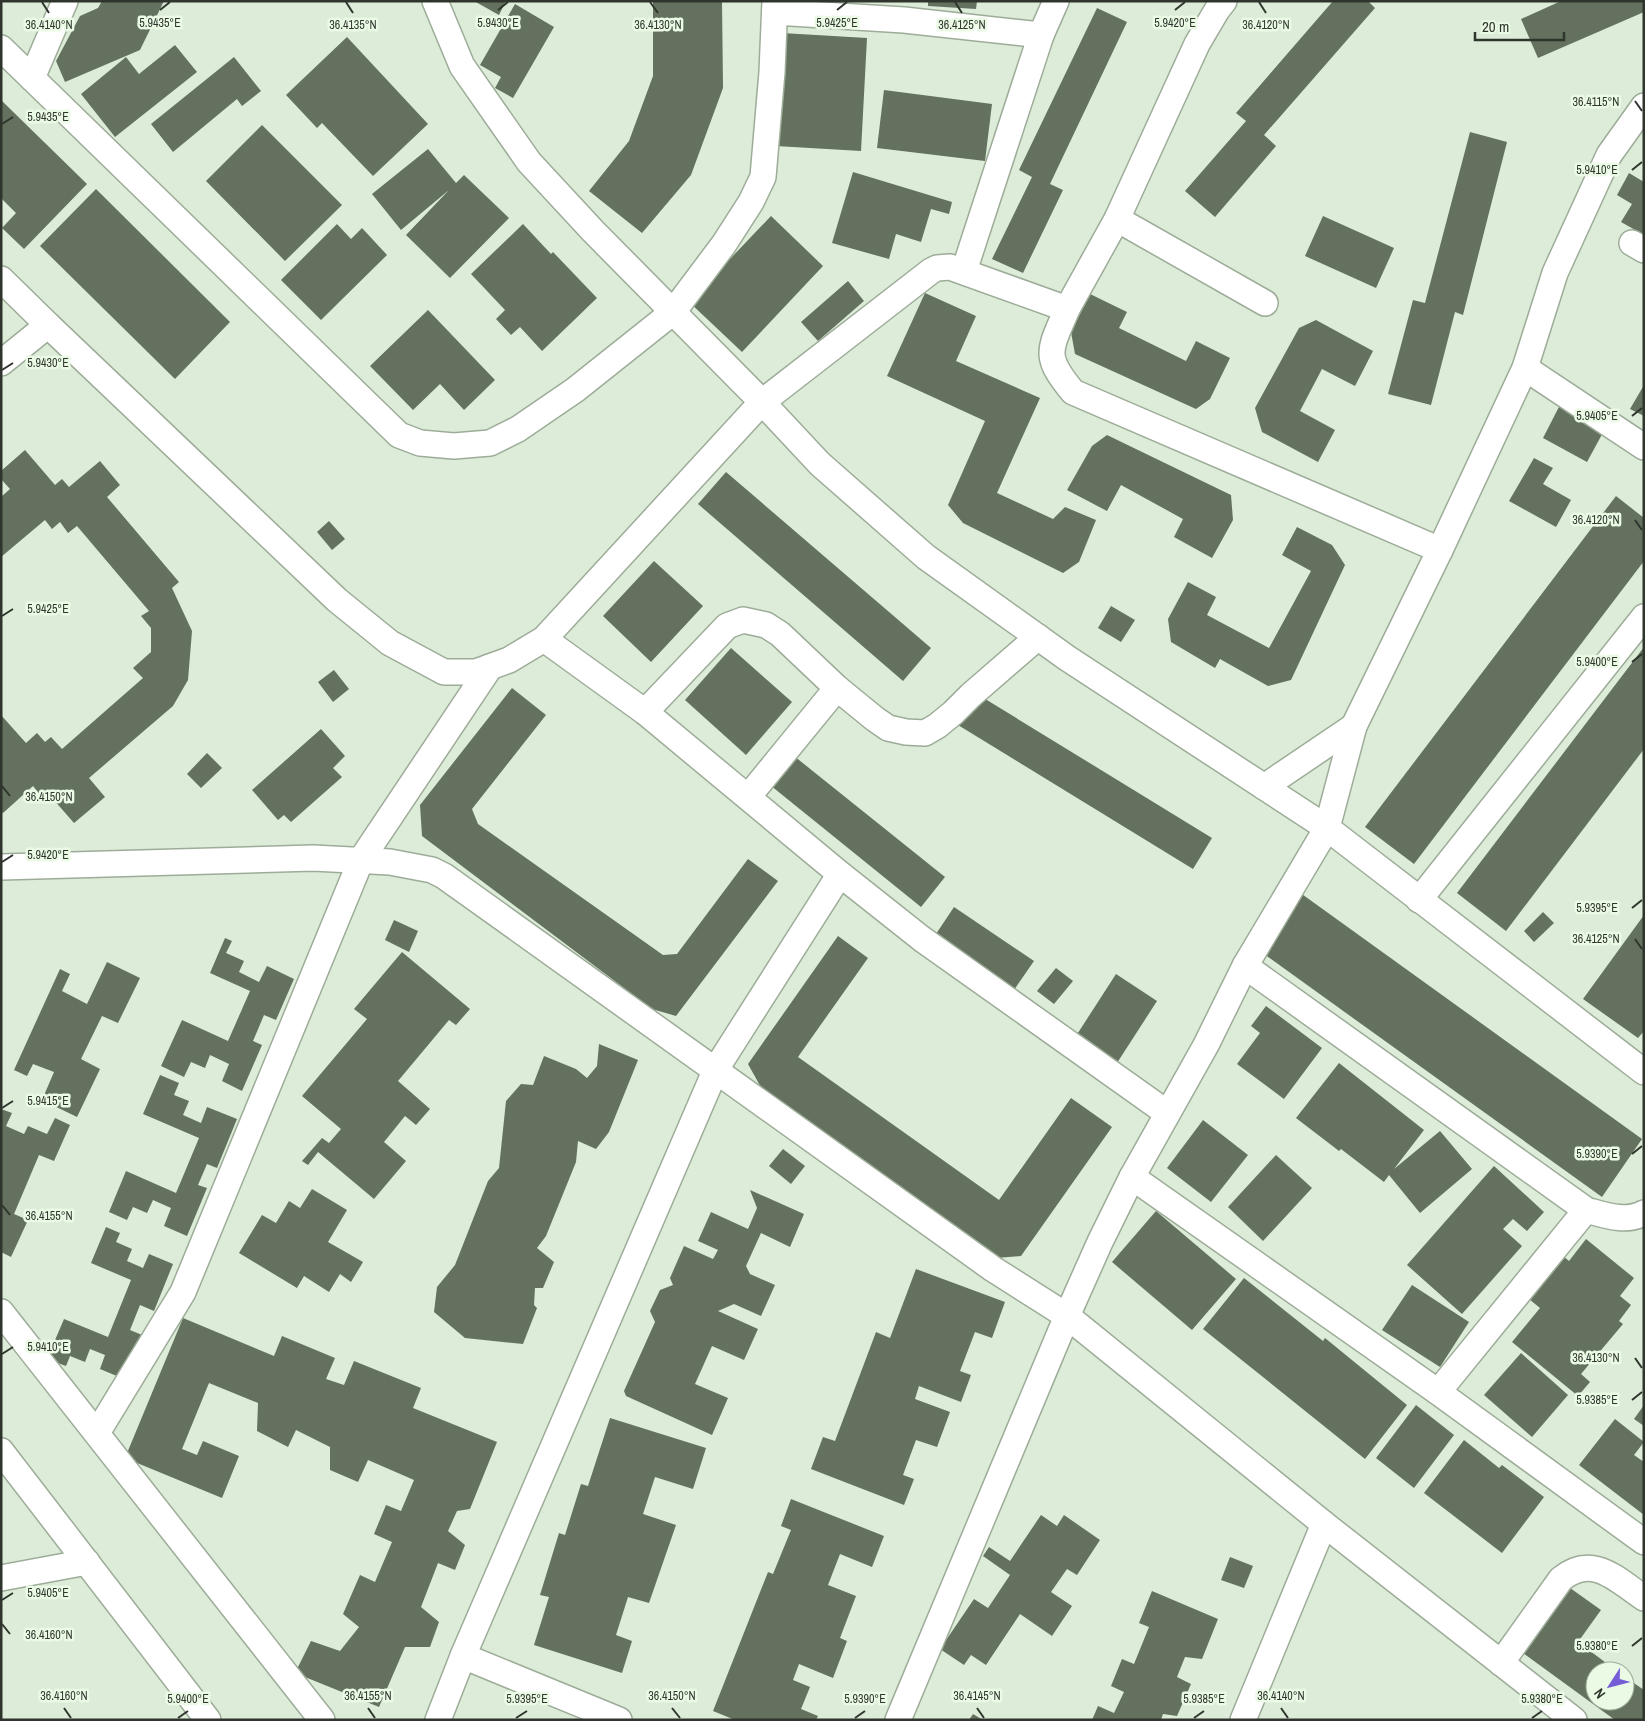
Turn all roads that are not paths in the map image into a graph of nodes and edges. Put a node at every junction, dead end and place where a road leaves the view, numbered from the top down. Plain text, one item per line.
1 (65, 1) edge
2 (435, 1) edge
3 (1056, 1) edge
4 (1217, 4) edge
5 (775, 6) edge
6 (1041, 35) junction
7 (1, 48) edge
8 (32, 78) junction
9 (1644, 106) edge
10 (1117, 219) junction
11 (964, 271) junction
12 (1, 279) edge
13 (1265, 303) dead end
14 (1066, 309) junction
15 (673, 312) junction
16 (48, 325) junction
17 (1, 362) edge
18 (1525, 368) junction
19 (762, 402) junction
20 (1644, 447) edge
21 (1440, 550) junction
22 (1644, 618) edge
23 (1038, 637) junction
24 (544, 639) junction
25 (490, 667) junction
26 (836, 688) junction
27 (645, 712) junction
28 (1354, 726) junction
29 (1264, 787) junction
30 (748, 797) junction
31 (1326, 828) junction
32 (361, 860) junction
33 (1, 867) edge
34 (840, 874) junction
35 (1419, 900) junction
36 (1246, 966) junction
37 (716, 1069) junction
38 (1644, 1072) edge
39 (1167, 1113) junction
40 (1132, 1177) junction
41 (1586, 1210) junction
42 (1644, 1213) edge
43 (1, 1312) edge
44 (1067, 1316) junction
45 (1438, 1392) junction
46 (97, 1433) junction
47 (1, 1451) edge
48 (1324, 1524) junction
49 (1644, 1542) edge
50 (87, 1562) junction
51 (1, 1578) edge
52 (1644, 1598) edge
53 (463, 1656) junction
54 (1501, 1663) junction
55 (208, 1720) edge
56 (322, 1720) edge
57 (438, 1720) edge
58 (618, 1720) edge
59 (898, 1720) edge
60 (1243, 1720) edge
61 (1574, 1720) edge

1 - 8 street
2 - 15 street
3 - 6 street
4 - 10 street
5 - 6 street
5 - 15 street
6 - 11 street
7 - 8 street
8 - 15 street
9 - 18 street
10 - 13 street
10 - 14 street
11 - 14 street
11 - 19 street
12 - 16 street
14 - 21 street
15 - 19 street
16 - 17 street
16 - 25 street
18 - 20 street
18 - 21 street
19 - 23 street
19 - 24 street
21 - 28 street
22 - 35 street
23 - 26 street
23 - 29 street
24 - 25 street
24 - 27 street
25 - 32 street
26 - 27 street
26 - 30 street
27 - 30 street
28 - 29 street
28 - 31 street
29 - 31 street
30 - 34 street
31 - 35 street
31 - 36 street
32 - 33 street
32 - 37 street
32 - 46 street
34 - 37 street
34 - 39 street
35 - 38 street
36 - 39 street
36 - 41 street
37 - 44 street
37 - 53 street
39 - 40 street
40 - 44 street
40 - 45 street
41 - 42 street
41 - 45 street
43 - 46 street
44 - 48 street
44 - 59 street
45 - 49 street
46 - 56 street
47 - 50 street
48 - 54 street
48 - 60 street
50 - 51 street
50 - 55 street
52 - 54 street
53 - 57 street
53 - 58 street
54 - 61 street

